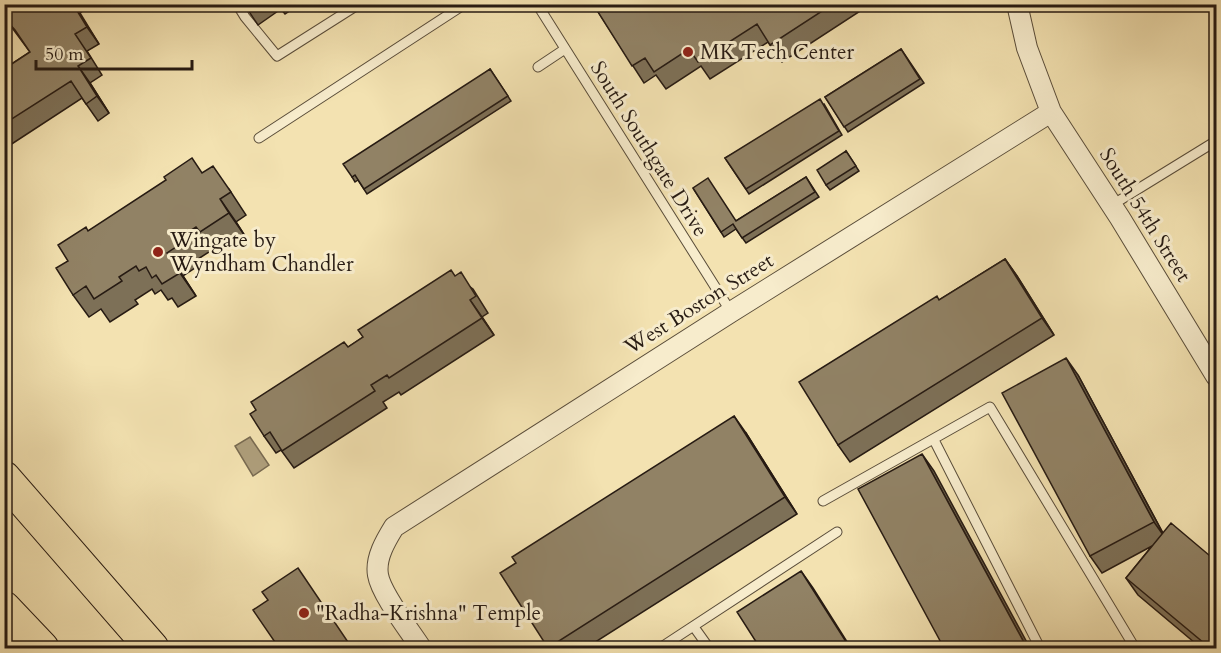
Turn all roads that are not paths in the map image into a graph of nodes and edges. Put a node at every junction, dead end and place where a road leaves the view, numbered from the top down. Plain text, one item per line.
1 (237, 4) edge
2 (359, 4) edge
3 (465, 4) edge
4 (537, 4) edge
5 (1017, 4) edge
6 (565, 49) junction
7 (538, 67) dead end
8 (1051, 111) junction
9 (260, 138) dead end
10 (1216, 141) edge
11 (1112, 205) junction
12 (731, 312) junction
13 (1216, 376) edge
14 (934, 440) junction
15 (4, 478) edge
16 (823, 501) dead end
17 (837, 532) dead end
18 (4, 608) edge
19 (694, 627) junction
20 (4, 629) edge
21 (19, 648) edge
22 (42, 648) edge
23 (152, 648) edge
24 (422, 648) edge
25 (660, 648) edge
26 (708, 648) edge
27 (1040, 648) edge
28 (1135, 648) edge

1 - 2 lane
3 - 9 lane
4 - 6 lane, South Southgate Drive
5 - 8 street, South 54th Street
6 - 7 lane
6 - 12 lane, South Southgate Drive
8 - 11 street, South 54th Street
8 - 12 street, West Boston Street
10 - 11 lane
11 - 13 street, South 54th Street
12 - 24 street, West Boston Street
14 - 16 lane
14 - 27 lane
14 - 28 lane
15 - 23 highway
17 - 19 lane
18 - 22 highway
19 - 25 lane
19 - 26 lane
20 - 21 highway

